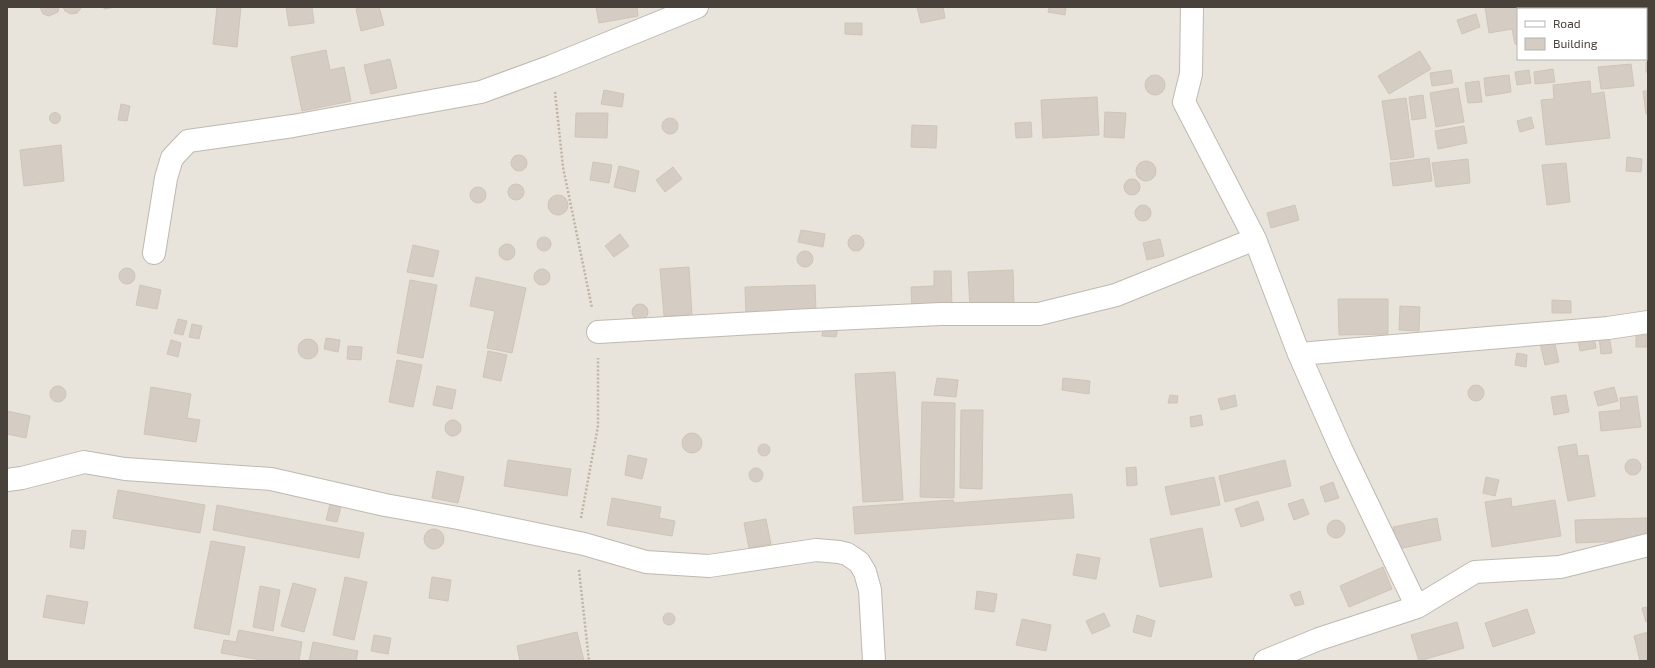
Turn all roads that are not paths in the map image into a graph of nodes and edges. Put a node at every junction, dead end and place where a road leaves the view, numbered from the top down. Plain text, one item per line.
1 (697, 7) edge
2 (1192, 7) edge
3 (1255, 239) junction
4 (154, 253) dead end
5 (1648, 322) edge
6 (598, 332) road end
7 (1299, 354) junction
8 (7, 480) edge
9 (1648, 545) edge
10 (1416, 607) junction
11 (874, 661) edge
12 (1265, 661) edge

1 - 4 street
2 - 3 street
3 - 6 street
3 - 7 street
5 - 7 street
7 - 10 street
8 - 11 street
9 - 10 street
10 - 12 street

